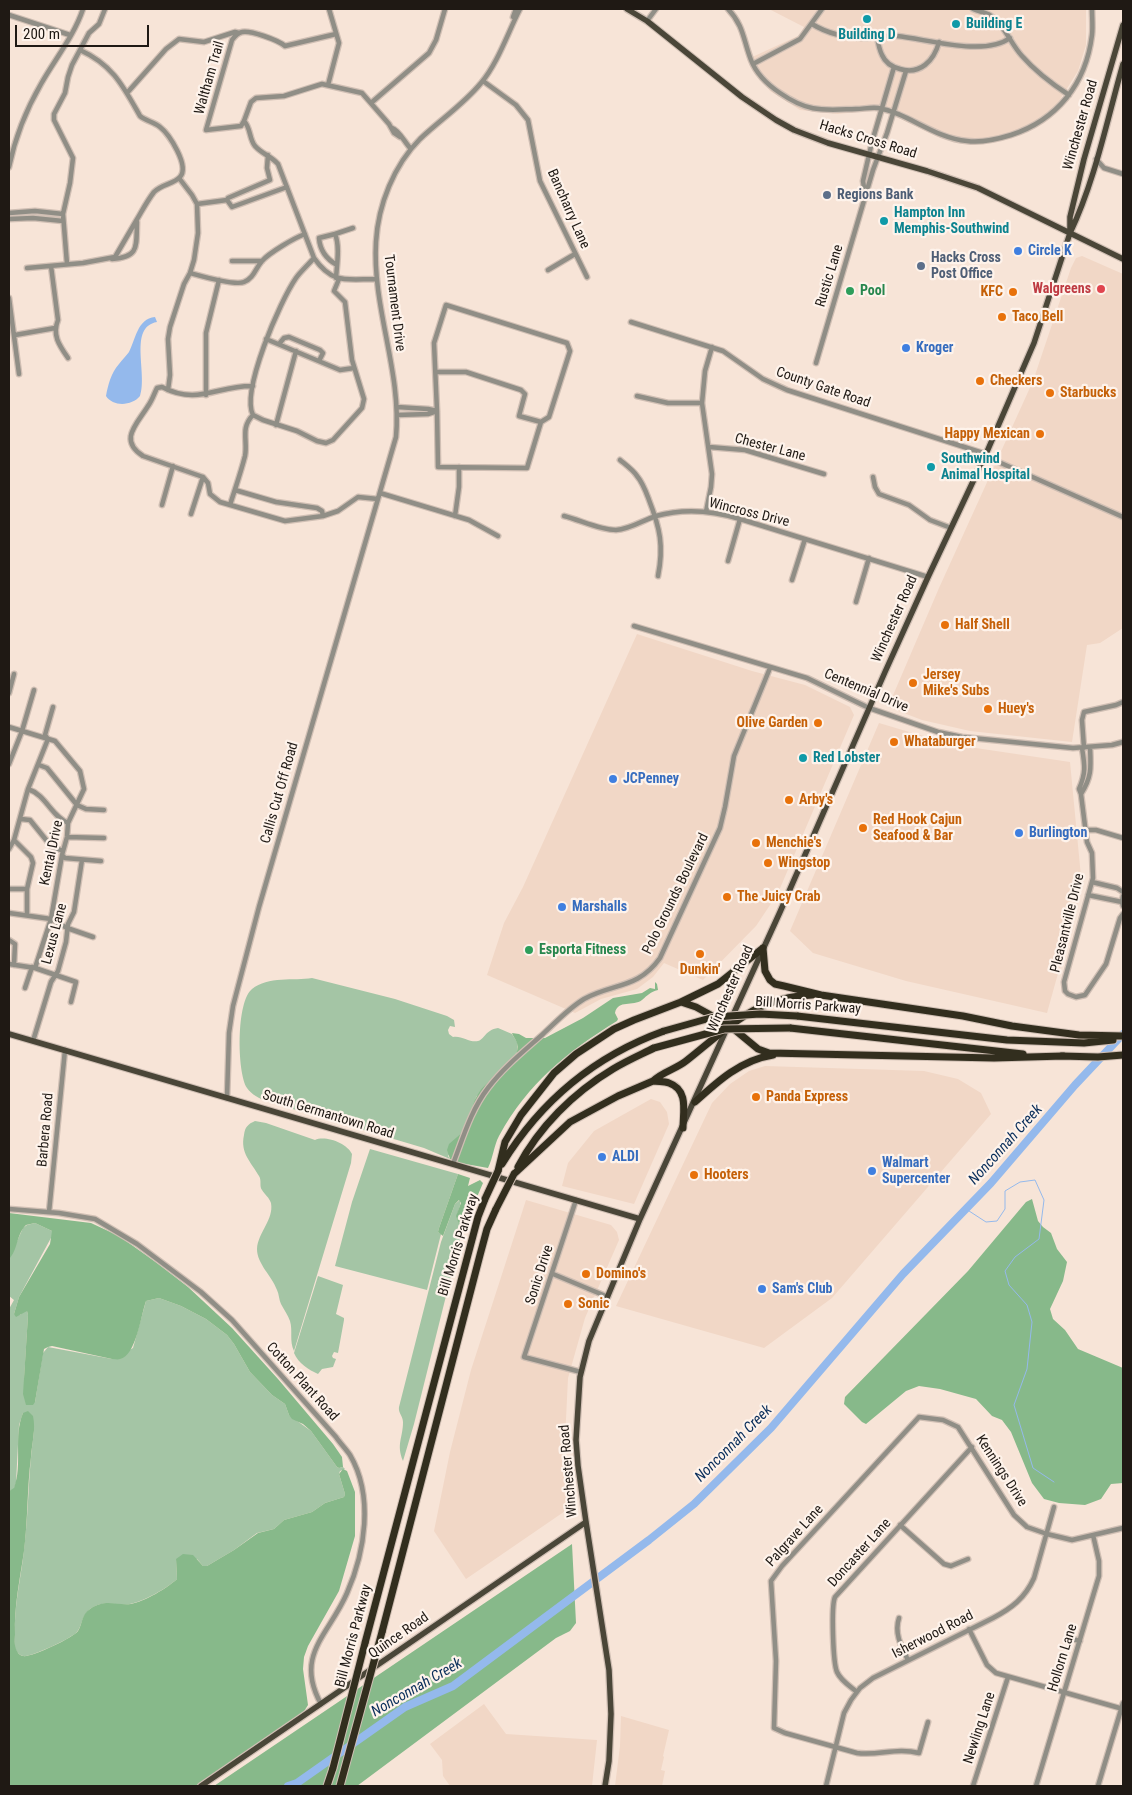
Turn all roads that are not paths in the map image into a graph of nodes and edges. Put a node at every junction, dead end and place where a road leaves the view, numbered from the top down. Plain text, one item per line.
1 (83, 9) edge
2 (105, 9) edge
3 (329, 9) edge
4 (445, 9) edge
5 (516, 9) edge
6 (520, 9) edge
7 (627, 9) edge
8 (656, 9) edge
9 (728, 9) edge
10 (822, 9) edge
11 (973, 9) edge
12 (1092, 9) edge
13 (9, 16) edge
14 (647, 21) junction
15 (812, 24) junction
16 (1123, 25) edge
17 (510, 28) junction
18 (238, 34) junction
19 (336, 34) junction
20 (70, 35) junction
21 (877, 36) junction
22 (1010, 38) junction
23 (938, 42) junction
24 (80, 50) junction
25 (753, 64) junction
26 (1123, 64) edge
27 (894, 67) junction
28 (906, 71) junction
29 (483, 81) junction
30 (328, 85) junction
31 (127, 93) junction
32 (1069, 96) junction
33 (371, 103) junction
34 (881, 109) junction
35 (893, 113) junction
36 (244, 121) junction
37 (875, 131) junction
38 (886, 134) junction
39 (411, 149) junction
40 (870, 154) junction
41 (268, 155) junction
42 (877, 156) junction
43 (1096, 159) junction
44 (9, 167) edge
45 (1104, 168) junction
46 (1123, 174) edge
47 (1091, 176) junction
48 (178, 178) junction
49 (287, 187) junction
50 (865, 196) junction
51 (227, 200) junction
52 (197, 204) junction
53 (29, 212) junction
54 (42, 212) junction
55 (9, 213) edge
56 (63, 214) junction
57 (29, 218) junction
58 (42, 218) junction
59 (9, 219) edge
60 (137, 219) junction
61 (63, 221) junction
62 (353, 228) dead end
63 (1070, 233) junction
64 (305, 234) junction
65 (335, 234) junction
66 (576, 254) junction
67 (314, 258) junction
68 (110, 259) junction
69 (1123, 259) edge
70 (232, 261) dead end
71 (262, 261) junction
72 (67, 264) junction
73 (337, 265) junction
74 (51, 266) junction
75 (27, 268) dead end
76 (548, 270) dead end
77 (190, 272) junction
78 (587, 277) dead end
79 (337, 279) junction
80 (378, 279) junction
81 (219, 280) junction
82 (9, 298) edge
83 (631, 322) dead end
84 (55, 328) junction
85 (15, 335) junction
86 (266, 339) junction
87 (279, 344) junction
88 (712, 347) junction
89 (296, 351) junction
90 (68, 358) dead end
91 (319, 361) junction
92 (816, 363) dead end
93 (354, 368) junction
94 (436, 372) junction
95 (19, 374) dead end
96 (253, 386) junction
97 (168, 390) junction
98 (206, 395) junction
99 (637, 396) dead end
100 (702, 403) junction
101 (397, 407) junction
102 (438, 411) junction
103 (253, 415) junction
104 (397, 415) junction
105 (541, 422) junction
106 (276, 425) junction
107 (394, 446) joint
108 (709, 447) junction
109 (985, 455) junction
110 (620, 460) dead end
111 (173, 466) junction
112 (459, 467) junction
113 (824, 474) dead end
114 (203, 476) junction
115 (874, 477) dead end
116 (235, 490) junction
117 (380, 493) junction
118 (378, 499) junction
119 (162, 505) dead end
120 (230, 505) junction
121 (706, 512) junction
122 (191, 514) dead end
123 (322, 516) junction
124 (455, 516) junction
125 (564, 516) dead end
126 (655, 516) junction
127 (1123, 516) edge
128 (740, 519) junction
129 (951, 528) junction
130 (498, 536) dead end
131 (804, 539) junction
132 (869, 558) junction
133 (728, 562) dead end
134 (658, 576) dead end
135 (928, 577) junction
136 (792, 580) dead end
137 (856, 602) dead end
138 (634, 626) dead end
139 (770, 668) junction
140 (14, 674) dead end
141 (34, 690) dead end
142 (9, 693) edge
143 (1123, 702) edge
144 (53, 707) dead end
145 (869, 708) junction
146 (9, 727) edge
147 (22, 731) junction
148 (48, 739) junction
149 (1123, 742) edge
150 (1085, 748) junction
151 (9, 764) edge
152 (39, 765) junction
153 (28, 789) junction
154 (1081, 794) junction
155 (76, 804) junction
156 (104, 810) dead end
157 (21, 819) junction
158 (68, 823) junction
159 (1086, 830) junction
160 (67, 836) junction
161 (104, 838) dead end
162 (1123, 838) edge
163 (14, 840) junction
164 (9, 847) edge
165 (63, 853) junction
166 (82, 860) junction
167 (101, 861) dead end
168 (1092, 882) junction
169 (9, 889) edge
170 (27, 889) junction
171 (1123, 892) edge
172 (1088, 895) junction
173 (1123, 896) edge
174 (1122, 904) edge
175 (9, 913) edge
176 (27, 914) junction
177 (1123, 914) edge
178 (51, 919) junction
179 (68, 928) junction
180 (93, 937) dead end
181 (9, 940) edge
182 (763, 948) junction
183 (11, 965) edge
184 (33, 968) junction
185 (54, 975) junction
186 (25, 988) dead end
187 (821, 995) junction
188 (71, 1002) dead end
189 (681, 1002) junction
190 (729, 1025) junction
191 (9, 1034) edge
192 (1123, 1037) edge
193 (33, 1041) junction
194 (65, 1050) junction
195 (786, 1053) junction
196 (1123, 1055) edge
197 (1064, 1056) junction
198 (653, 1081) junction
199 (227, 1098) junction
200 (695, 1102) junction
201 (683, 1128) junction
202 (453, 1164) junction
203 (498, 1171) junction
204 (514, 1174) junction
205 (576, 1200) junction
206 (9, 1209) edge
207 (49, 1212) junction
208 (640, 1219) junction
209 (552, 1274) junction
210 (608, 1297) junction
211 (581, 1372) junction
212 (919, 1417) joint
213 (972, 1447) junction
214 (1054, 1507) dead end
215 (586, 1522) junction
216 (900, 1525) junction
217 (1123, 1528) edge
218 (1047, 1534) junction
219 (1093, 1535) junction
220 (968, 1558) dead end
221 (899, 1618) dead end
222 (969, 1630) junction
223 (1069, 1638) dead end
224 (1080, 1641) junction
225 (908, 1660) junction
226 (1008, 1677) junction
227 (857, 1692) junction
228 (1065, 1693) junction
229 (321, 1704) junction
230 (1123, 1707) edge
231 (928, 1722) dead end
232 (836, 1747) junction
233 (201, 1786) edge
234 (327, 1786) edge
235 (340, 1786) edge
236 (605, 1786) edge
237 (826, 1786) edge
238 (973, 1786) edge
239 (1036, 1786) edge
240 (1098, 1786) edge

1 - 20 street
2 - 24 street
3 - 19 street
4 - 33 street
5 - 17 street, Tournament Drive
6 - 17 street, Tournament Drive
7 - 14 main road, Hacks Cross Road
8 - 14 street
9 - 25 street
10 - 15 street
11 - 22 street
12 - 32 street
13 - 20 street
14 - 40 main road, Hacks Cross Road
15 - 21 street
15 - 25 street
16 - 63 main road, Winchester Road
17 - 29 street, Tournament Drive
18 - 19 street
18 - 31 street
18 - 36 street, Waltham Trail
19 - 30 street
20 - 44 street
21 - 23 street
21 - 27 street
22 - 23 street
22 - 32 street
23 - 28 street
24 - 31 street
24 - 56 street
25 - 34 street
26 - 43 main road, Winchester Road
27 - 28 street
27 - 34 street, Rustic Lane
28 - 35 street, Rustic Lane
29 - 39 street, Tournament Drive
29 - 66 street, Bancharry Lane
30 - 33 street
30 - 36 street
31 - 48 street
32 - 35 street
33 - 39 street
34 - 35 street
34 - 37 street, Rustic Lane
35 - 38 street, Rustic Lane
36 - 41 street
37 - 38 street
37 - 40 street, Rustic Lane
38 - 42 street, Rustic Lane
39 - 80 street, Tournament Drive
40 - 42 main road, Hacks Cross Road
40 - 50 street, Rustic Lane
41 - 49 street
41 - 51 street
42 - 50 street, Rustic Lane
42 - 63 main road, Hacks Cross Road
43 - 45 street
43 - 47 main road, Winchester Road
45 - 46 street
45 - 47 street
47 - 63 main road, Winchester Road
48 - 52 street
48 - 60 street
49 - 51 street
49 - 64 street
50 - 92 street, Rustic Lane
51 - 52 street
52 - 77 street
53 - 54 street
53 - 55 street
53 - 57 street
54 - 56 street
54 - 58 street
56 - 61 street
57 - 58 street
57 - 59 street
58 - 61 street
60 - 68 street
60 - 68 street
61 - 72 street
62 - 65 street
63 - 69 main road, Hacks Cross Road
63 - 109 main road, Winchester Road
64 - 67 street
64 - 71 street
65 - 73 street
65 - 73 street
66 - 76 street
66 - 78 street, Bancharry Lane
67 - 79 street
67 - 86 street
68 - 72 street
70 - 71 street
71 - 81 street
72 - 74 street
73 - 79 street
74 - 75 street
74 - 84 street
77 - 81 street
77 - 97 street
79 - 80 street
79 - 93 street
80 - 101 street, Tournament Drive
81 - 98 street
82 - 85 street
83 - 88 street, County Gate Road
84 - 85 street
84 - 90 street
85 - 95 street
86 - 87 street
86 - 96 street
87 - 89 street
87 - 91 street
88 - 100 street
88 - 109 street, County Gate Road
89 - 91 street
89 - 106 street
91 - 93 street
93 - 106 street
94 - 102 street
94 - 105 street
94 - 105 street
96 - 98 street
96 - 103 street
97 - 98 street
97 - 111 street
99 - 100 street
100 - 108 street
101 - 102 street
101 - 104 street, Tournament Drive
102 - 104 street
102 - 112 street
103 - 106 street
103 - 116 street
104 - 107 street, Tournament Drive
105 - 112 street
107 - 117 street, Callis Cut Off Road
108 - 113 street, Chester Lane
108 - 121 street
109 - 127 street, County Gate Road
109 - 129 main road, Winchester Road
110 - 126 street
111 - 114 street
111 - 119 street
112 - 124 street
114 - 120 street
114 - 122 street
115 - 129 street
116 - 120 street
116 - 123 street
117 - 118 street, Callis Cut Off Road
117 - 124 street
118 - 123 street
118 - 199 street, Callis Cut Off Road
120 - 123 street
121 - 126 street, Wincross Drive
121 - 128 street, Wincross Drive
124 - 130 street
125 - 126 street, Wincross Drive
126 - 134 street
128 - 131 street, Wincross Drive
128 - 133 street
129 - 135 main road, Winchester Road
131 - 132 street, Wincross Drive
131 - 136 street
132 - 135 street, Wincross Drive
132 - 137 street
135 - 145 main road, Winchester Road
138 - 139 street, Centennial Drive
139 - 145 street, Centennial Drive
139 - 202 street, Polo Grounds Boulevard
140 - 142 street
141 - 147 street
143 - 150 street
144 - 148 street
145 - 150 street, Centennial Drive
145 - 182 main road, Winchester Road
146 - 147 street, Kental Drive
147 - 148 street, Kental Drive
147 - 151 street
148 - 152 street
148 - 155 street, Kental Drive
149 - 150 street, Centennial Drive
150 - 154 street, Pleasantville Drive
150 - 154 street
152 - 153 street
152 - 155 street
153 - 157 street
153 - 158 street
154 - 159 street, Pleasantville Drive
155 - 156 street
155 - 158 street, Kental Drive
157 - 163 street
157 - 165 street
158 - 160 street, Kental Drive
159 - 162 street
159 - 168 street, Pleasantville Drive
160 - 161 street
160 - 165 street, Kental Drive
163 - 164 street
163 - 170 street
165 - 166 street
165 - 178 street, Kental Drive
166 - 167 street
166 - 179 street, Lexus Lane
168 - 171 street
168 - 172 street, Pleasantville Drive
169 - 170 street
170 - 176 street
172 - 174 street
172 - 177 street, Pleasantville Drive
173 - 174 street
175 - 176 street
176 - 178 street
178 - 179 street
178 - 184 street, Kental Drive
179 - 180 street
179 - 185 street, Lexus Lane
181 - 183 street
182 - 187 highway
182 - 189 highway
182 - 190 main road, Winchester Road
183 - 184 street
184 - 185 street
184 - 186 street, Kental Drive
185 - 188 street
185 - 193 street, Lexus Lane
187 - 190 highway
187 - 192 highway
189 - 190 highway
189 - 203 highway
190 - 195 highway
190 - 198 highway
190 - 200 main road, Winchester Road
191 - 193 main road, South Germantown Road
192 - 203 highway, Bill Morris Parkway, bridge
193 - 194 main road, South Germantown Road
194 - 199 main road, South Germantown Road
194 - 207 street, Barbera Road
195 - 197 highway
195 - 200 highway
196 - 197 highway, Bill Morris Parkway
197 - 204 highway, Bill Morris Parkway, bridge
198 - 201 highway
198 - 204 highway
199 - 202 main road, South Germantown Road
200 - 201 main road, Winchester Road
201 - 208 main road, Winchester Road
202 - 205 main road, South Germantown Road
203 - 234 highway, Bill Morris Parkway, bridge
204 - 235 highway, Bill Morris Parkway, bridge
205 - 208 main road, South Germantown Road
205 - 209 street, Sonic Drive
206 - 207 street, Cotton Plant Road
207 - 229 street, Cotton Plant Road
208 - 210 main road, Winchester Road
209 - 210 street
209 - 211 street, Sonic Drive
210 - 211 main road, Winchester Road
211 - 215 main road, Winchester Road
212 - 213 street, Kennings Drive
212 - 232 street, Palgrave Lane
213 - 216 street, Doncaster Lane
213 - 218 street, Kennings Drive
214 - 218 street, Isherwood Road
215 - 229 main road, Quince Road
215 - 236 main road, Winchester Road
216 - 220 street
216 - 227 street, Doncaster Lane
217 - 219 street, Kennings Drive
218 - 219 street, Kennings Drive
218 - 222 street, Isherwood Road
219 - 224 street, Hollorn Lane
221 - 225 street
222 - 225 street, Isherwood Road
222 - 226 street
223 - 224 street
224 - 228 street, Hollorn Lane
225 - 227 street, Isherwood Road
226 - 228 street
226 - 238 street, Newling Lane
227 - 232 street, Isherwood Road
228 - 230 street
228 - 239 street, Hollorn Lane
229 - 233 main road, Quince Road
230 - 240 street
231 - 232 street
232 - 237 street, Isherwood Road

